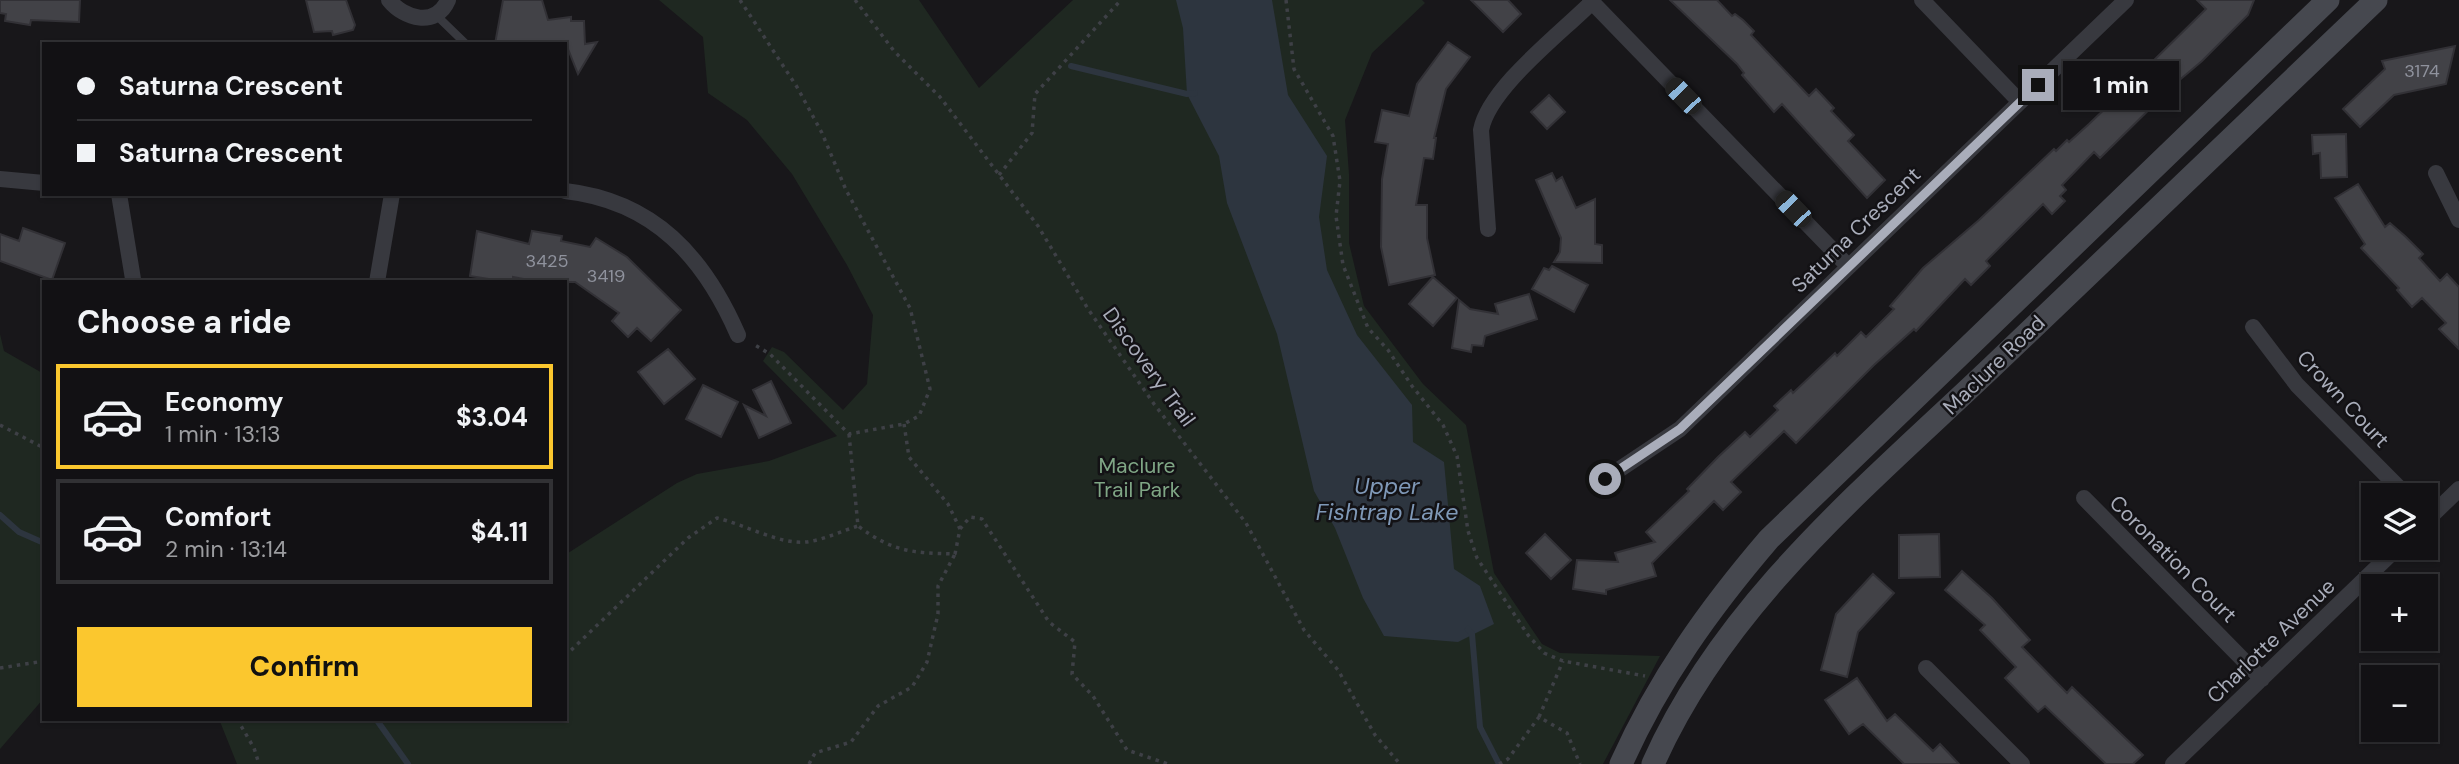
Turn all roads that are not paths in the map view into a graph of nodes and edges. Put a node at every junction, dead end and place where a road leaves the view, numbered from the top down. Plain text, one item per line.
1 (389, 0) edge
2 (448, 0) edge
3 (1922, 0) edge
4 (2126, 0) edge
5 (2328, 0) edge
6 (2376, 0) edge
7 (1591, 1) edge
8 (436, 15) junction
9 (464, 42) edge
10 (2020, 102) junction
11 (2436, 173) dead end
12 (0, 179) edge
13 (42, 183) edge
14 (567, 191) edge
15 (120, 196) edge
16 (392, 196) edge
17 (2459, 220) edge
18 (1488, 229) dead end
19 (1849, 266) junction
20 (133, 279) dead end
21 (377, 280) edge
22 (2253, 327) dead end
23 (738, 335) road end
24 (1605, 479) dead end
25 (2394, 483) edge
26 (2459, 489) edge
27 (2084, 498) dead end
28 (2438, 507) edge
29 (2386, 560) edge
30 (1926, 668) dead end
31 (2262, 679) junction
32 (1621, 764) edge
33 (1653, 764) edge
34 (2022, 764) edge
35 (2173, 764) edge

1 - 8 street
2 - 8 street
3 - 10 street
4 - 10 street, Saturna Crescent
5 - 32 main road, Maclure Road
6 - 33 main road, Maclure Road
7 - 18 street
7 - 19 street
8 - 9 lane
10 - 19 street, Saturna Crescent
11 - 17 street
12 - 13 street
14 - 23 street
15 - 20 street
16 - 21 street
19 - 24 street, Saturna Crescent
22 - 25 street, Crown Court
26 - 28 street
27 - 31 street, Coronation Court
29 - 31 street, Charlotte Avenue
30 - 34 street
31 - 35 street, Charlotte Avenue

